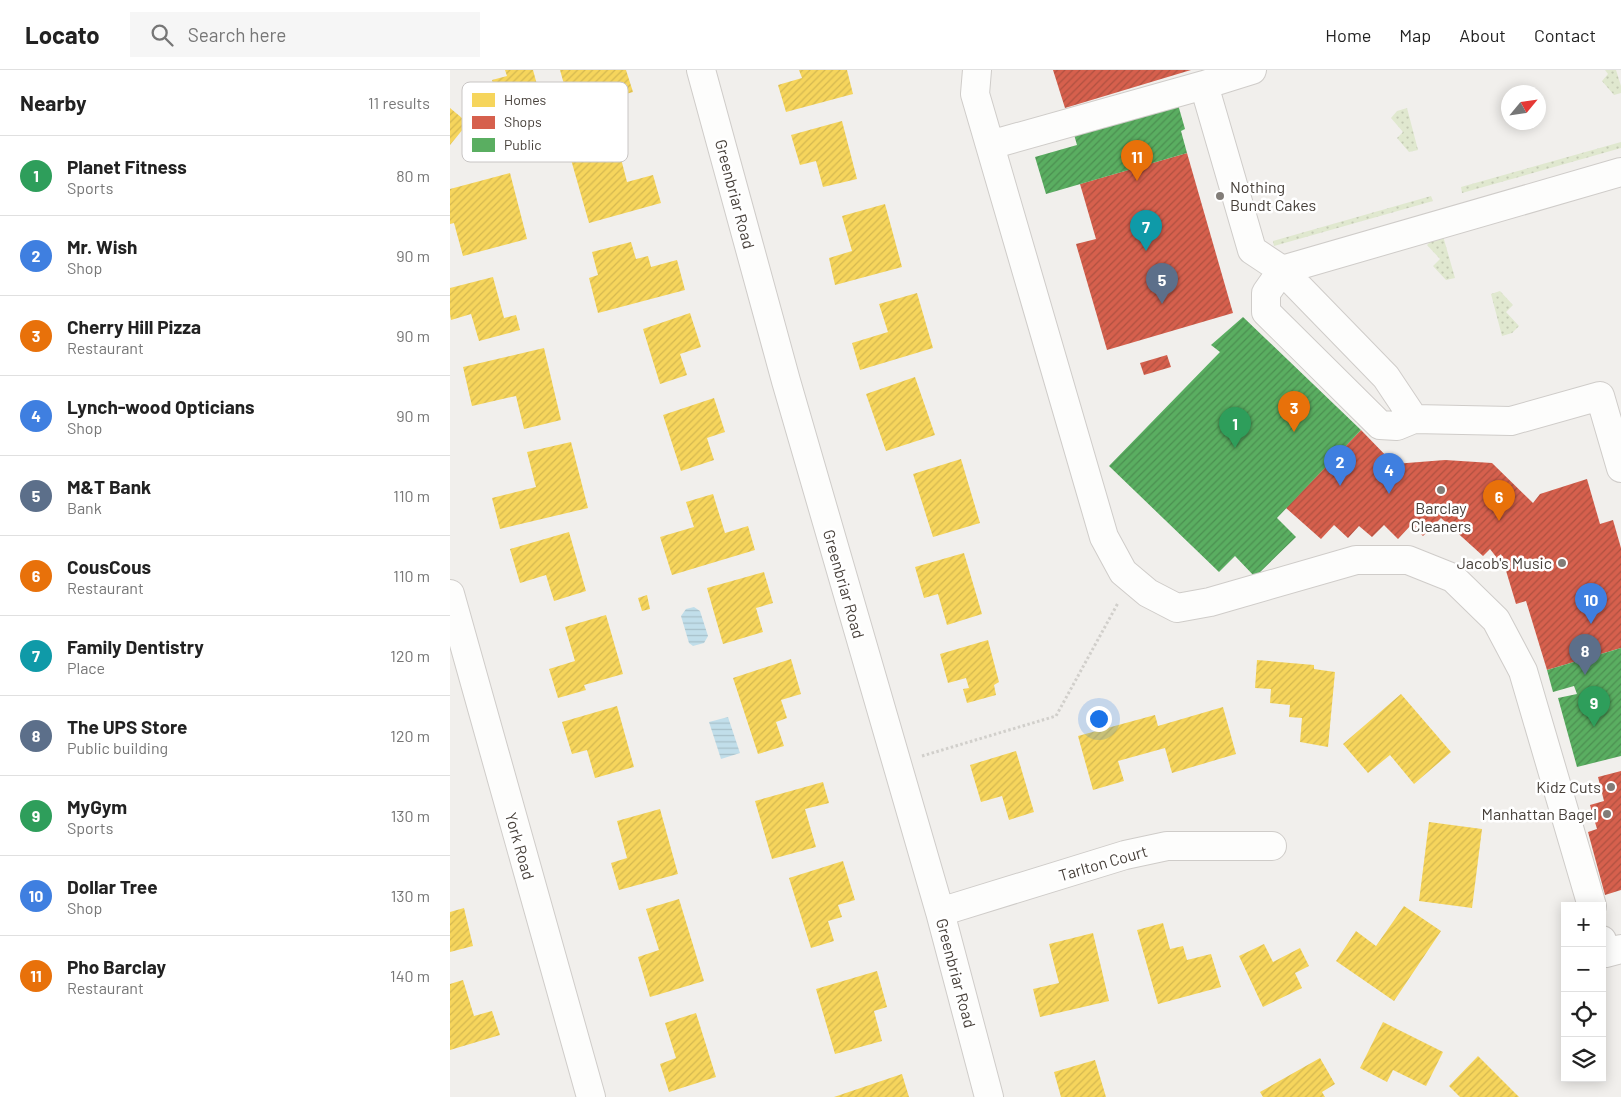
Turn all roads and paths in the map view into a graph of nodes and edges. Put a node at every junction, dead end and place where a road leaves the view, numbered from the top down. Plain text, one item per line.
1 (701, 70) edge
2 (977, 70) edge
3 (1252, 70) edge
4 (1204, 85) junction
5 (990, 145) junction
6 (1621, 172) edge
7 (1282, 270) junction
8 (1414, 419) junction
9 (1621, 468) edge
10 (1131, 579) junction
11 (450, 594) edge
12 (897, 764) junction
13 (1272, 846) dead end
14 (1591, 902) edge
15 (940, 912) junction
16 (1604, 947) edge
17 (1621, 948) edge
18 (591, 1097) edge
19 (989, 1097) edge

1 - 12 street, Greenbriar Road
2 - 5 street
3 - 4 street
4 - 5 street
4 - 7 street
5 - 10 street
6 - 7 street
7 - 8 street
7 - 8 street
8 - 9 street
10 - 12 path
10 - 14 street
11 - 18 street, York Road
12 - 15 street, Greenbriar Road
13 - 15 street, Tarlton Court
15 - 19 street, Greenbriar Road
16 - 17 street

